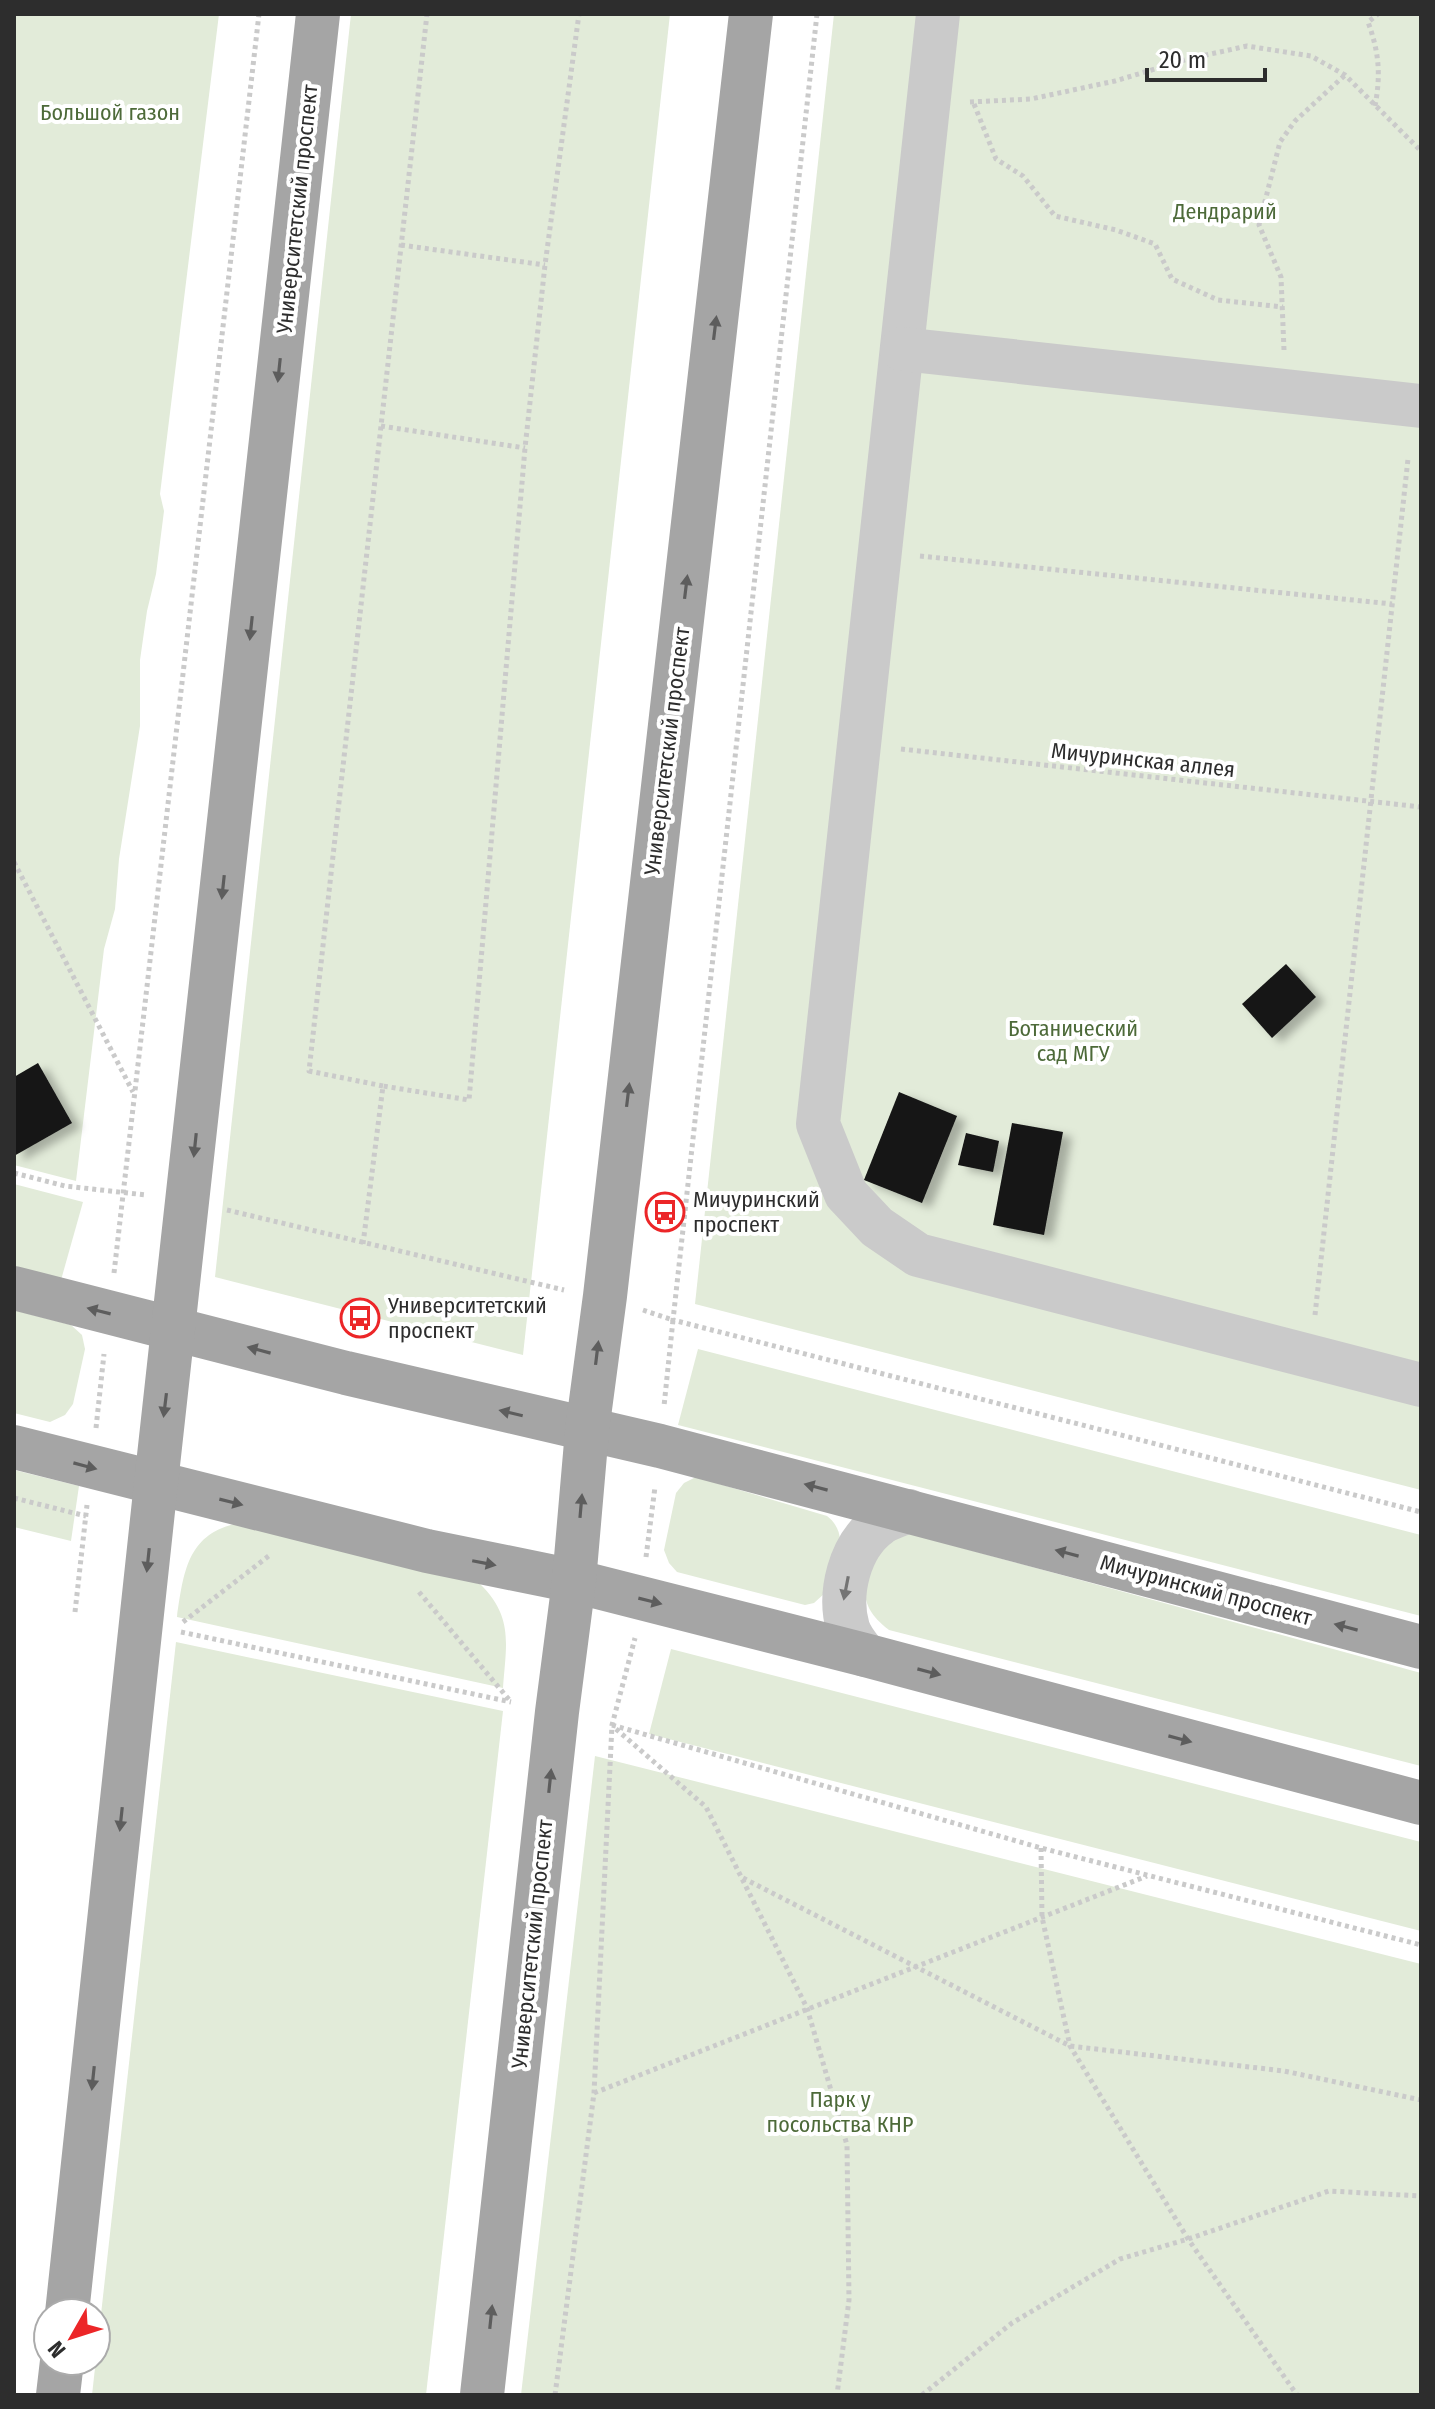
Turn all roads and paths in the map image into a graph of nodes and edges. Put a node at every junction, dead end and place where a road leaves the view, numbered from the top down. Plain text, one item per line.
1 (259, 14) edge
2 (318, 14) edge
3 (427, 14) edge
4 (579, 14) edge
5 (751, 14) edge
6 (817, 14) edge
7 (938, 14) edge
8 (1378, 14) edge
9 (1345, 75) junction
10 (930, 88) junction
11 (974, 104) junction
12 (1375, 106) junction
13 (1421, 151) edge
14 (401, 245) junction
15 (545, 265) junction
16 (1283, 307) junction
17 (902, 349) junction
18 (1282, 391) junction
19 (1421, 406) edge
20 (381, 426) junction
21 (525, 448) junction
22 (1408, 459) dead end
23 (881, 552) junction
24 (1392, 604) junction
25 (860, 744) junction
26 (1371, 801) junction
27 (1421, 807) edge
28 (14, 862) edge
29 (383, 1086) junction
30 (134, 1095) junction
31 (14, 1173) edge
32 (123, 1192) junction
33 (363, 1244) dead end
34 (14, 1288) edge
35 (109, 1313) junction
36 (175, 1328) junction
37 (1311, 1356) junction
38 (1421, 1385) edge
39 (587, 1431) junction
40 (14, 1447) edge
41 (91, 1468) junction
42 (156, 1483) junction
43 (14, 1498) edge
44 (909, 1511) junction
45 (1421, 1512) edge
46 (86, 1516) junction
47 (285, 1559) dead end
48 (574, 1581) junction
49 (418, 1590) dead end
50 (75, 1612) dead end
51 (1421, 1647) edge
52 (865, 1655) junction
53 (612, 1725) junction
54 (1421, 1803) edge
55 (1041, 1848) junction
56 (1147, 1876) junction
57 (741, 1877) junction
58 (1042, 1917) junction
59 (1421, 1945) edge
60 (807, 2008) junction
61 (1070, 2046) junction
62 (594, 2093) junction
63 (1421, 2100) edge
64 (1421, 2196) edge
65 (1188, 2239) junction
66 (69, 2297) edge
67 (482, 2395) edge
68 (555, 2395) edge
69 (837, 2395) edge
70 (922, 2395) edge
71 (1297, 2395) edge

1 - 30 path
2 -> 36 main road, Университетский проспект
3 - 14 path
4 - 15 path
39 -> 5 main road, Университетский проспект
6 - 45 path
7 - 10 street
8 - 12 path
9 - 11 path
9 - 12 path
9 - 16 path
10 - 11 path
10 - 17 street
11 - 16 path
12 - 13 path
14 - 15 path
14 - 20 path
15 - 21 path
16 - 18 path
17 - 18 street
17 - 23 street
18 - 19 street
20 - 21 path
20 - 29 path
21 - 29 path
22 - 24 path
23 - 24 path
23 - 25 street
24 - 26 path
25 - 26 path, Мичуринская аллея
25 - 37 street
26 - 27 path, Мичуринская аллея
26 - 37 path
28 - 30 path
29 - 33 path
30 - 32 path
31 - 32 path
32 - 35 path
35 -> 34 main road, Мичуринский проспект
35 - 36 main road, Мичуринский проспект
35 - 41 path
39 -> 36 main road, Мичуринский проспект
36 -> 42 main road, Университетский проспект
37 - 38 street
44 -> 39 main road, Мичуринский проспект
48 -> 39 main road, Университетский проспект
40 -> 41 main road
41 - 42 main road
41 - 46 path
42 -> 48 main road
42 -> 66 main road, Университетский проспект
43 - 46 path
51 -> 44 main road, Мичуринский проспект
44 -> 52 street
46 - 50 path
47 - 49 path
48 -> 52 main road
67 -> 48 main road, Университетский проспект
52 -> 54 main road
53 - 55 path
53 - 57 path
53 - 62 path
55 - 56 path
55 - 58 path
56 - 58 path
56 - 59 path
57 - 60 path
57 - 61 path
58 - 60 path
58 - 61 path
60 - 62 path
60 - 69 path
61 - 63 path
61 - 65 path
62 - 68 path
64 - 65 path
65 - 70 path
65 - 71 path

